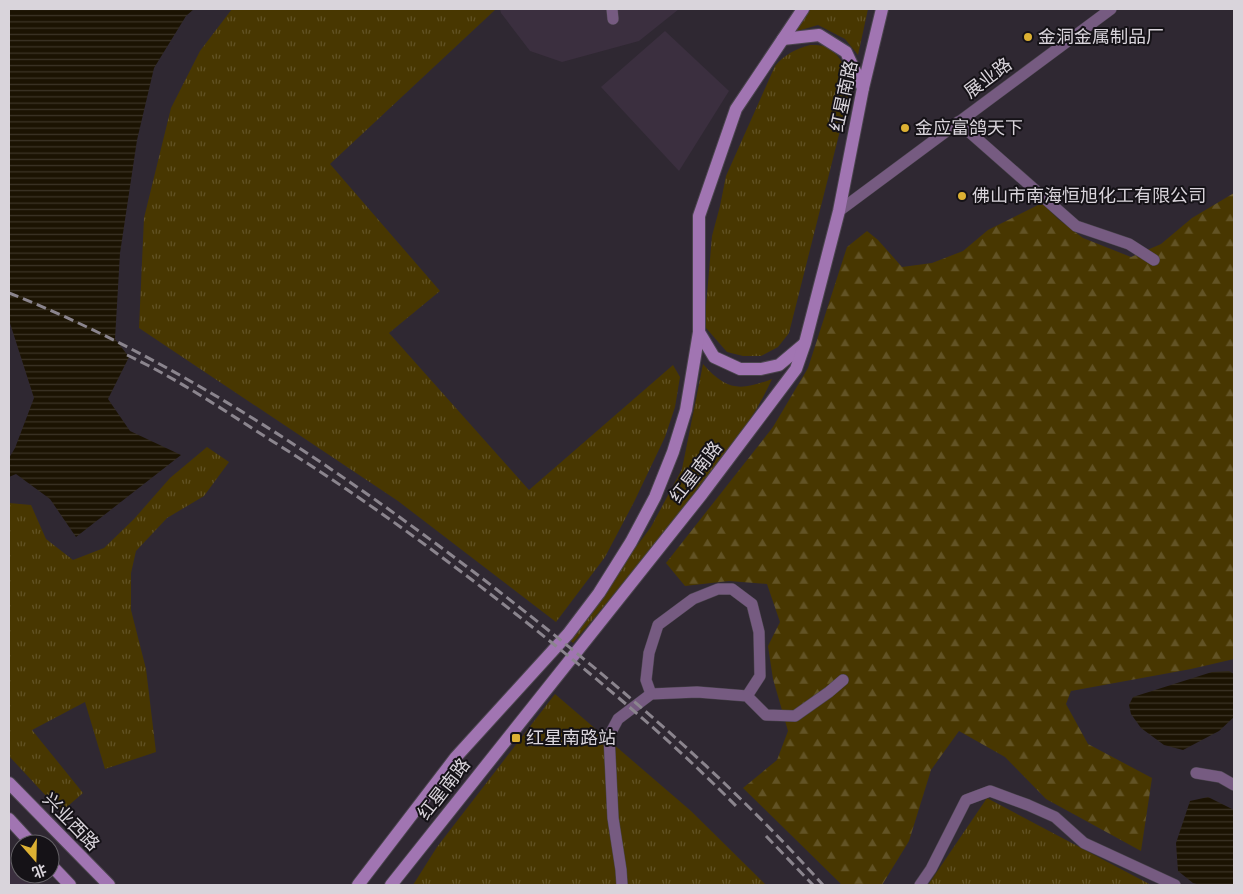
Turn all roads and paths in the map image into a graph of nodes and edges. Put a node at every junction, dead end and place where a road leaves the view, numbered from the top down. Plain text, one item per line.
1 (802, 9) edge
2 (882, 9) edge
3 (1111, 9) edge
4 (783, 39) junction
5 (863, 88) junction
6 (958, 122) junction
7 (839, 211) junction
8 (1154, 260) dead end
9 (699, 332) junction
10 (805, 343) junction
11 (843, 680) dead end
12 (652, 694) junction
13 (746, 696) junction
14 (1196, 774) dead end
15 (9, 783) edge
16 (1234, 785) edge
17 (9, 819) edge
18 (23, 834) edge
19 (60, 874) edge
20 (70, 885) edge
21 (109, 885) edge
22 (358, 885) edge
23 (391, 885) edge
24 (622, 885) edge
25 (920, 885) edge
26 (1175, 885) edge

1 - 4 main road, 红星南路
2 - 5 main road, 红星南路
3 - 6 street, 展业路
4 - 5 main road
4 - 9 main road, 红星南路
5 - 7 main road, 红星南路
6 - 7 street, 展业路
6 - 8 street
7 - 10 main road, 红星南路
9 - 10 main road
9 - 22 main road, 红星南路
10 - 23 main road, 红星南路
11 - 13 street
12 - 13 street
12 - 13 street
12 - 24 street
14 - 16 street
15 - 21 main road, 兴业西路
17 - 18 main road
19 - 20 main road
25 - 26 street

